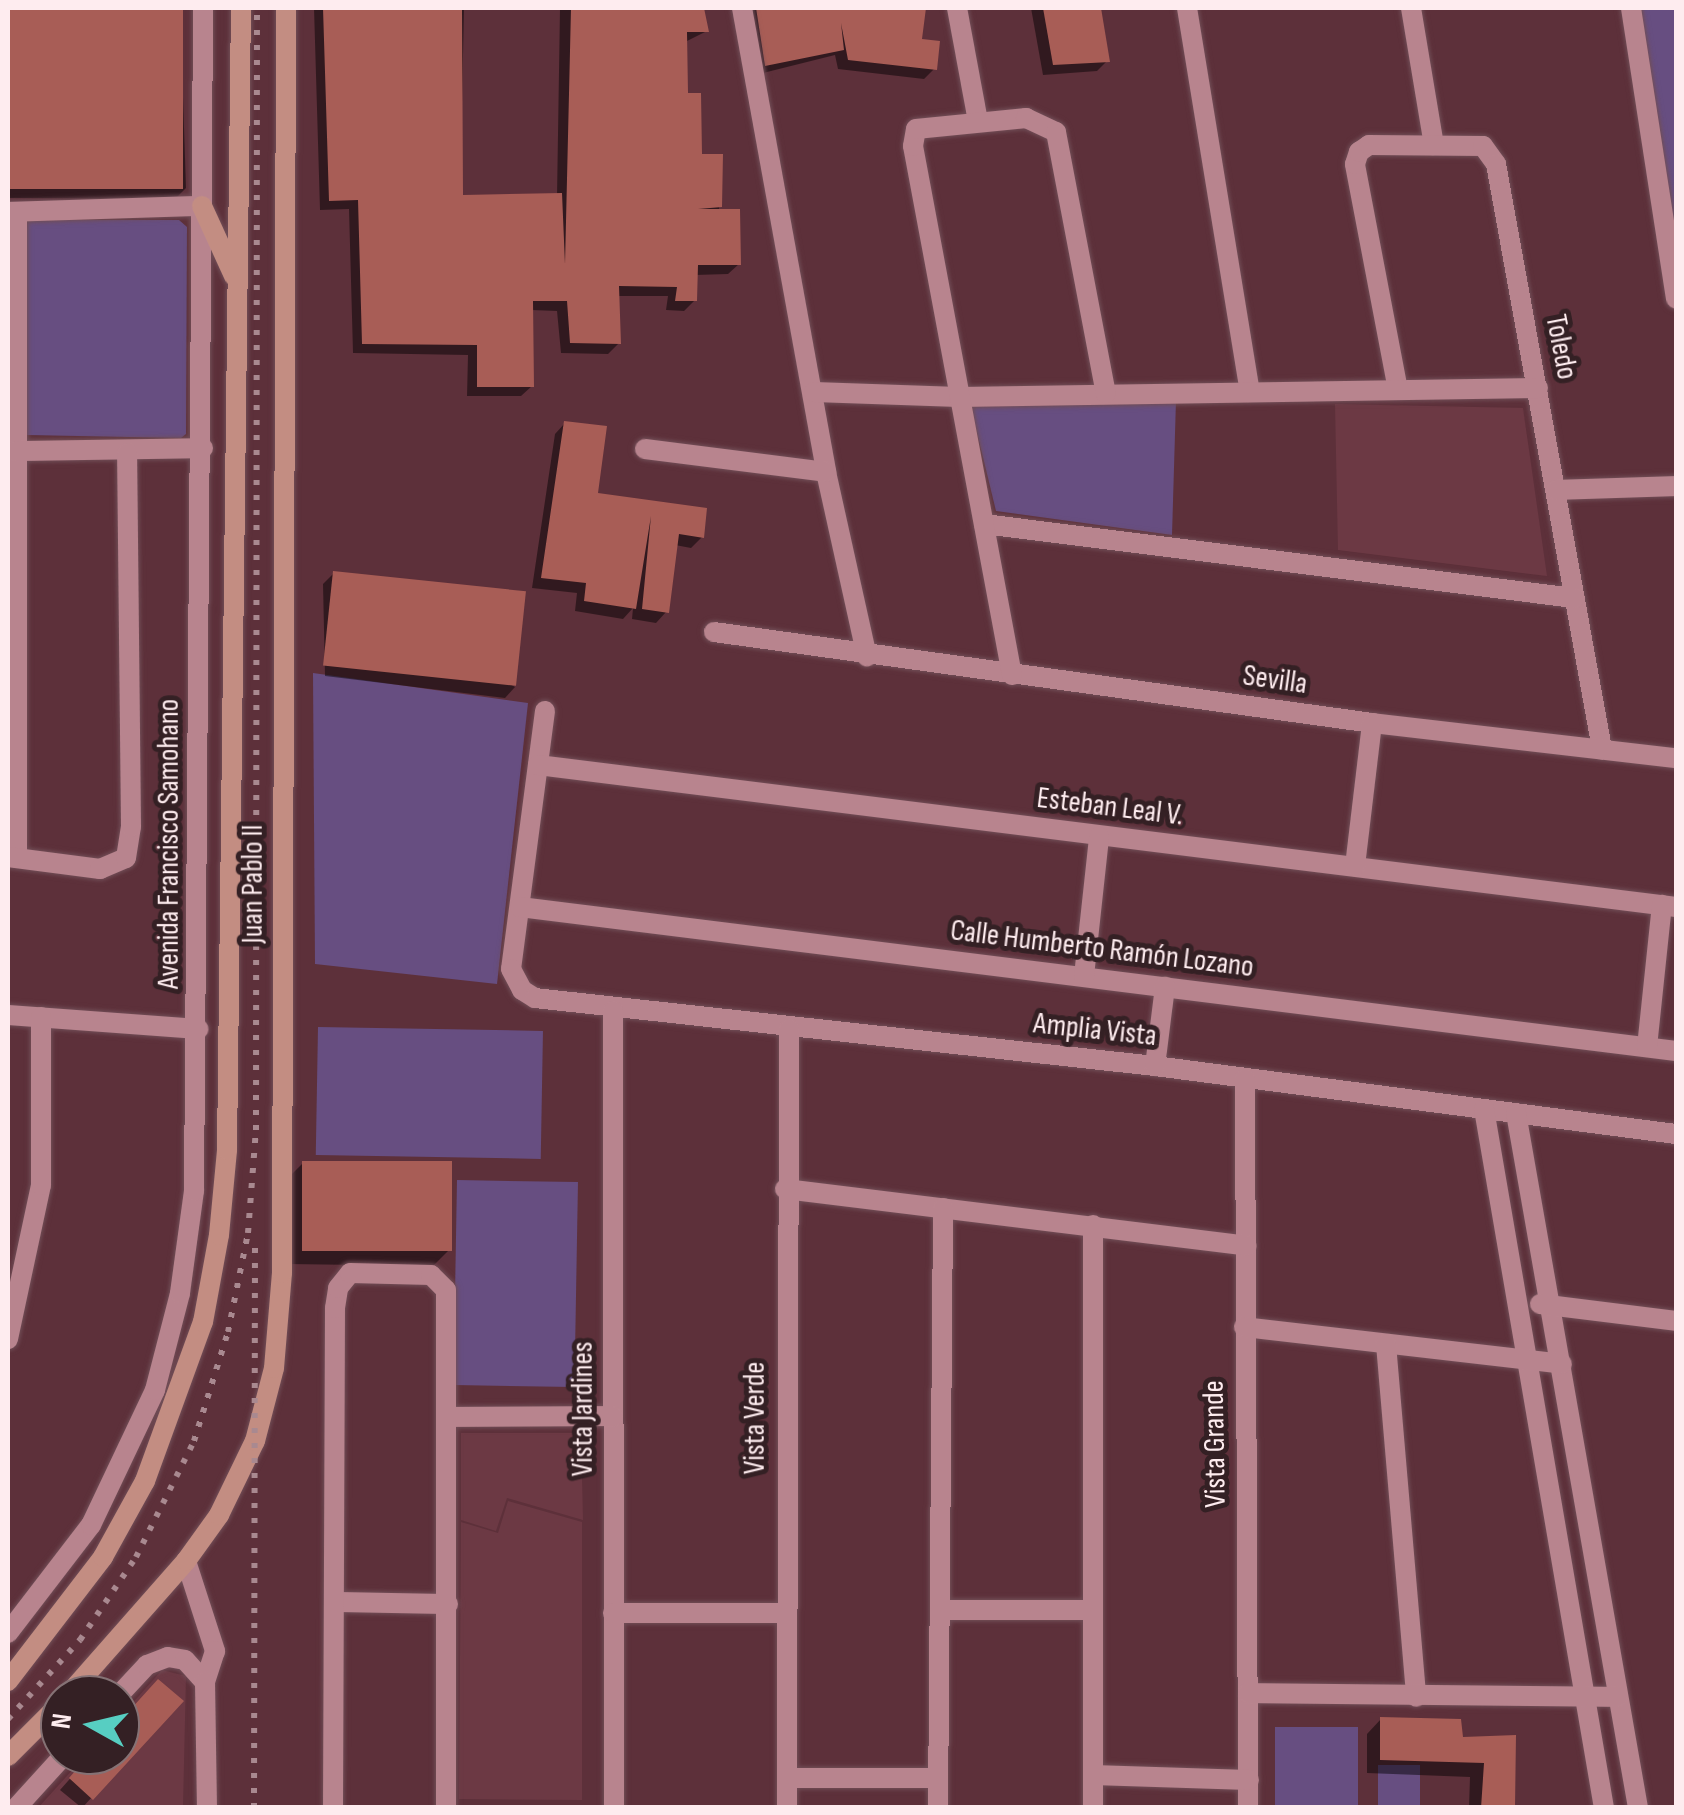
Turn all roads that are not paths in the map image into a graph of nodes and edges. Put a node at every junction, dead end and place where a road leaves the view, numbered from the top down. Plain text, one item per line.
1 (203, 8) edge
2 (242, 8) edge
3 (286, 8) edge
4 (742, 8) edge
5 (957, 8) edge
6 (1188, 8) edge
7 (1411, 8) edge
8 (1631, 8) edge
9 (978, 121) junction
10 (1434, 145) junction
11 (202, 206) junction
12 (12, 212) edge
13 (239, 292) junction
14 (1676, 299) edge
15 (1538, 388) junction
16 (1398, 390) junction
17 (814, 392) junction
18 (1250, 392) junction
19 (1106, 393) junction
20 (959, 397) junction
21 (202, 448) junction
22 (644, 449) dead end
23 (15, 451) junction
24 (128, 453) junction
25 (826, 472) junction
26 (1676, 486) edge
27 (1556, 490) junction
28 (984, 524) junction
29 (1574, 598) junction
30 (714, 632) dead end
31 (867, 657) junction
32 (1012, 675) junction
33 (545, 711) dead end
34 (1372, 723) junction
35 (1602, 749) junction
36 (1676, 758) edge
37 (538, 765) junction
38 (1099, 837) junction
39 (12, 858) edge
40 (1355, 866) junction
41 (1669, 906) edge
42 (520, 908) junction
43 (1084, 976) junction
44 (1165, 987) junction
45 (613, 1011) junction
46 (8, 1014) edge
47 (41, 1017) junction
48 (198, 1029) junction
49 (789, 1029) junction
50 (1647, 1047) junction
51 (1676, 1051) edge
52 (1155, 1066) junction
53 (1246, 1079) junction
54 (1484, 1109) junction
55 (1516, 1113) junction
56 (1676, 1134) edge
57 (784, 1189) junction
58 (943, 1208) junction
59 (1093, 1226) junction
60 (1246, 1246) junction
61 (1519, 1302) junction
62 (1552, 1306) junction
63 (1676, 1321) edge
64 (1244, 1327) junction
65 (8, 1338) edge
66 (1386, 1344) junction
67 (1528, 1360) junction
68 (1562, 1364) junction
69 (613, 1416) junction
70 (449, 1417) junction
71 (186, 1562) junction
72 (334, 1602) junction
73 (448, 1604) junction
74 (941, 1610) junction
75 (1089, 1610) junction
76 (614, 1613) junction
77 (786, 1613) junction
78 (8, 1634) edge
79 (86, 1675) edge
80 (138, 1675) edge
81 (8, 1682) edge
82 (205, 1682) junction
83 (1248, 1693) junction
84 (1416, 1697) junction
85 (1618, 1697) junction
86 (1584, 1698) junction
87 (40, 1724) edge
88 (8, 1756) edge
89 (46, 1775) edge
90 (1094, 1775) junction
91 (787, 1778) junction
92 (938, 1778) junction
93 (1249, 1780) junction
94 (16, 1808) edge
95 (207, 1808) edge
96 (333, 1808) edge
97 (446, 1808) edge
98 (614, 1808) edge
99 (787, 1808) edge
100 (938, 1808) edge
101 (1093, 1808) edge
102 (1248, 1808) edge
103 (1604, 1808) edge
104 (1638, 1808) edge

1 - 11 street, Avenida Francisco Samohano
2 - 13 main road, Juan Pablo II
3 - 71 main road, Juan Pablo II
4 - 17 street
5 - 9 street
6 - 18 street
7 - 10 street
8 - 14 street
9 - 19 street
9 - 20 street
10 - 15 street, Toledo
10 - 16 street
11 - 12 street
11 - 13 main road
11 - 21 street, Avenida Francisco Samohano
12 - 23 street
13 - 81 main road, Juan Pablo II
15 - 16 street
15 - 27 street, Toledo
16 - 18 street
17 - 20 street
17 - 25 street
18 - 19 street
19 - 20 street
20 - 28 street
21 - 24 street
21 - 48 street, Avenida Francisco Samohano
22 - 25 street
23 - 24 street
23 - 39 street
24 - 39 street
25 - 31 street
26 - 27 street
27 - 29 street, Toledo
28 - 29 street
28 - 32 street
29 - 35 street, Toledo
30 - 31 street, Sevilla
31 - 32 street, Sevilla
32 - 34 street, Sevilla
33 - 37 street
34 - 35 street, Sevilla
34 - 40 street
35 - 36 street, Sevilla
37 - 38 street, Esteban Leal V.
37 - 42 street
38 - 40 street, Esteban Leal V.
38 - 43 street
40 - 41 street, Esteban Leal V.
41 - 50 street
42 - 43 street, Calle Humberto Ramón Lozano
42 - 45 street, Amplia Vista
43 - 44 street, Calle Humberto Ramón Lozano
44 - 50 street, Calle Humberto Ramón Lozano
44 - 52 street
45 - 49 street, Amplia Vista
45 - 69 street, Vista Jardines
46 - 47 street
47 - 48 street
47 - 65 street
48 - 78 street, Avenida Francisco Samohano
49 - 52 street, Amplia Vista
49 - 57 street, Vista Verde
50 - 51 street, Calle Humberto Ramón Lozano
52 - 53 street, Amplia Vista
53 - 54 street, Amplia Vista
53 - 60 street, Vista Grande
54 - 55 street, Amplia Vista
54 - 61 street
55 - 56 street, Amplia Vista
55 - 62 street
57 - 58 street
57 - 77 street, Vista Verde
58 - 59 street
58 - 74 street
59 - 60 street
59 - 75 street
60 - 64 street, Vista Grande
61 - 62 street
61 - 67 street
62 - 63 street
62 - 68 street
64 - 66 street
64 - 83 street, Vista Grande
66 - 67 street
66 - 84 street
67 - 68 street
67 - 86 street
68 - 85 street
69 - 70 street
69 - 76 street, Vista Jardines
70 - 72 street
70 - 73 street
71 - 79 main road, Juan Pablo II
71 - 82 street
72 - 73 street
72 - 96 street
73 - 97 street
74 - 75 street
74 - 92 street
75 - 90 street
76 - 77 street
76 - 98 street, Vista Jardines
77 - 91 street, Vista Verde
80 - 82 street
82 - 95 street
83 - 84 street
83 - 93 street, Vista Grande
84 - 86 street
85 - 86 street
85 - 104 street
86 - 103 street
87 - 88 main road
89 - 94 street
90 - 93 street
90 - 101 street
91 - 92 street
91 - 99 street, Vista Verde
92 - 100 street
93 - 102 street, Vista Grande

